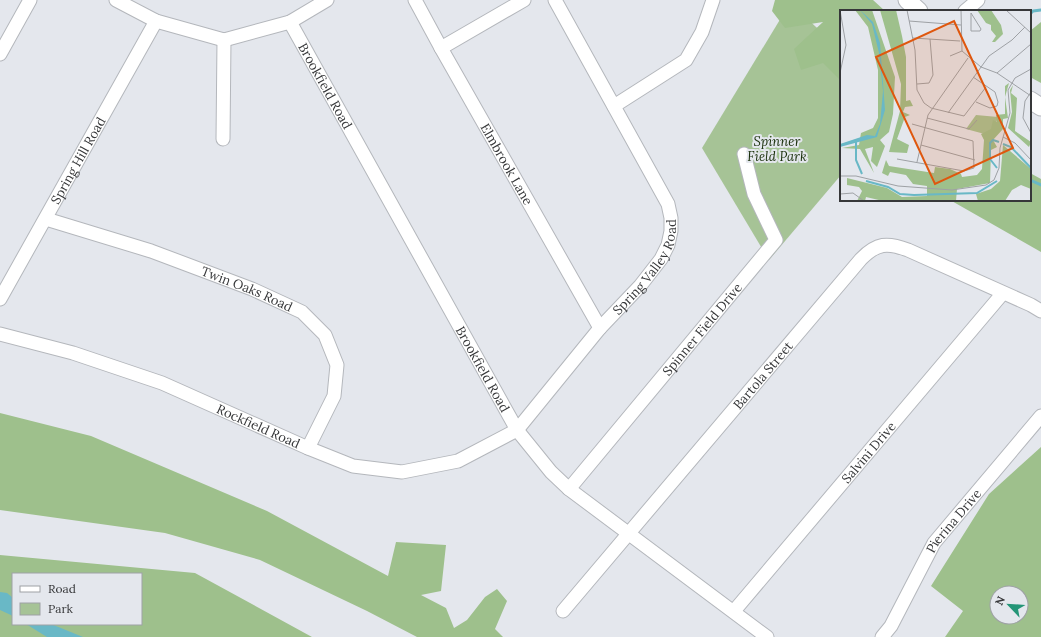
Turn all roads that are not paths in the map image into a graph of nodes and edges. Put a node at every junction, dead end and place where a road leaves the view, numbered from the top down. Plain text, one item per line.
1 (30, 0) edge
2 (116, 0) edge
3 (327, 0) edge
4 (415, 0) edge
5 (524, 0) edge
6 (554, 0) edge
7 (713, 0) edge
8 (907, 0) edge
9 (978, 0) edge
10 (918, 10) edge
11 (966, 10) edge
12 (156, 21) junction
13 (290, 22) junction
14 (224, 40) junction
15 (441, 48) junction
16 (0, 54) edge
17 (1031, 101) edge
18 (614, 106) junction
19 (1041, 107) edge
20 (223, 139) dead end
21 (744, 154) dead end
22 (46, 219) junction
23 (1003, 293) junction
24 (0, 299) edge
25 (1041, 311) edge
26 (600, 328) junction
27 (0, 334) edge
28 (1041, 416) edge
29 (517, 430) junction
30 (308, 448) junction
31 (569, 489) junction
32 (629, 534) junction
33 (563, 611) dead end
34 (734, 611) junction
35 (767, 637) edge
36 (882, 637) edge

1 - 16 street
2 - 12 street
3 - 13 street
4 - 15 street, Elmbrook Lane
5 - 15 street
6 - 18 street, Spring Valley Road
7 - 18 street
8 - 10 main road
9 - 11 street
12 - 14 street
12 - 22 street, Spring Hill Road
13 - 14 street
13 - 29 street, Brookfield Road
14 - 20 street
15 - 26 street, Elmbrook Lane
17 - 19 main road
18 - 26 street, Spring Valley Road
21 - 31 street, Spinner Field Drive
22 - 24 street, Spring Hill Road
22 - 30 street, Twin Oaks Road
23 - 25 street
23 - 32 street, Bartola Street
23 - 34 street, Salvini Drive
26 - 29 street, Spring Valley Road
27 - 30 street, Rockfield Road
28 - 36 street, Pierina Drive
29 - 30 street, Rockfield Road
29 - 31 street, Brookfield Road
31 - 32 street, Brookfield Road
32 - 33 street, Bartola Street
32 - 34 street, Brookfield Road
34 - 35 street, Brookfield Road

